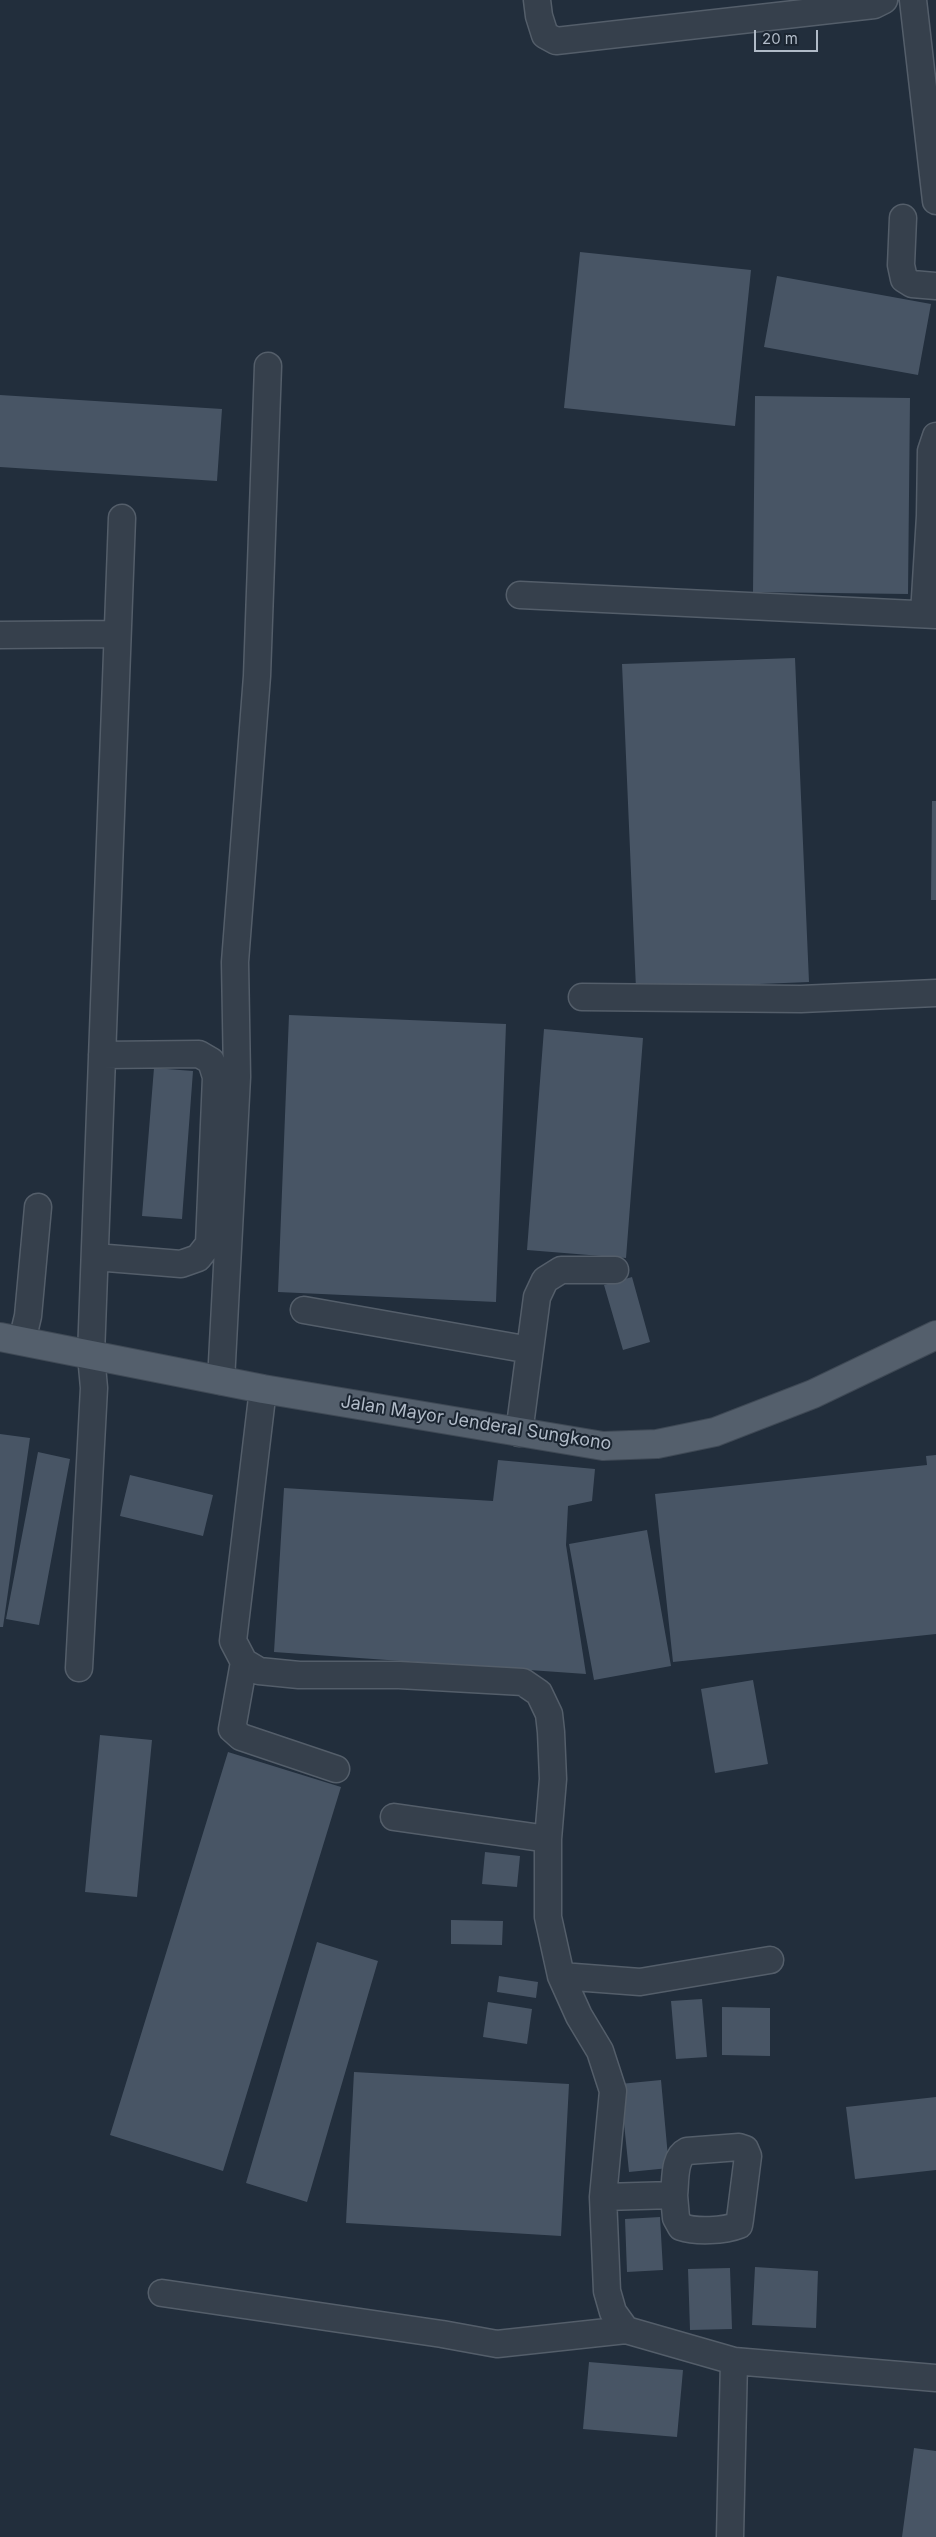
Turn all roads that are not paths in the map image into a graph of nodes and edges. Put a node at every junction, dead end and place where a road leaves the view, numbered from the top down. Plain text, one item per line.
1 (537, 0) edge
2 (884, 0) edge
3 (913, 0) edge
4 (936, 201) edge
5 (903, 218) dead end
6 (936, 286) edge
7 (268, 366) dead end
8 (936, 436) edge
9 (933, 515) edge
10 (122, 518) dead end
11 (520, 595) dead end
12 (930, 615) edge
13 (117, 634) junction
14 (0, 636) edge
15 (936, 992) edge
16 (582, 997) dead end
17 (102, 1055) junction
18 (38, 1207) dead end
19 (95, 1258) junction
20 (615, 1270) dead end
21 (304, 1310) dead end
22 (936, 1335) edge
23 (11, 1339) edge
24 (530, 1350) junction
25 (91, 1354) junction
26 (221, 1381) junction
27 (263, 1390) junction
28 (519, 1433) junction
29 (244, 1662) junction
30 (79, 1668) dead end
31 (336, 1769) dead end
32 (394, 1817) dead end
33 (548, 1839) junction
34 (770, 1960) dead end
35 (561, 1976) junction
36 (674, 2195) dead end
37 (603, 2196) junction
38 (162, 2293) dead end
39 (626, 2330) junction
40 (734, 2361) junction
41 (936, 2378) edge
42 (730, 2537) edge

1 - 2 street
3 - 4 street
5 - 6 street
7 - 26 street
8 - 9 street
9 - 12 street
10 - 13 street
11 - 12 street
13 - 14 street
13 - 17 street
15 - 16 street
17 - 19 street
17 - 19 street
18 - 23 street
19 - 25 street
20 - 24 street
21 - 24 street
22 - 28 main road, Jalan Mayor Jenderal Sungkono
23 - 25 main road, Jalan Mayor Jenderal Sungkono
24 - 28 street
25 - 26 main road, Jalan Mayor Jenderal Sungkono
25 - 30 street
26 - 27 main road, Jalan Mayor Jenderal Sungkono
27 - 28 main road, Jalan Mayor Jenderal Sungkono
27 - 29 street
29 - 31 street
29 - 33 street
32 - 33 street
33 - 35 street
34 - 35 street
35 - 37 street
36 - 37 street
37 - 39 street
38 - 39 street
39 - 40 street
40 - 41 street
40 - 42 street

